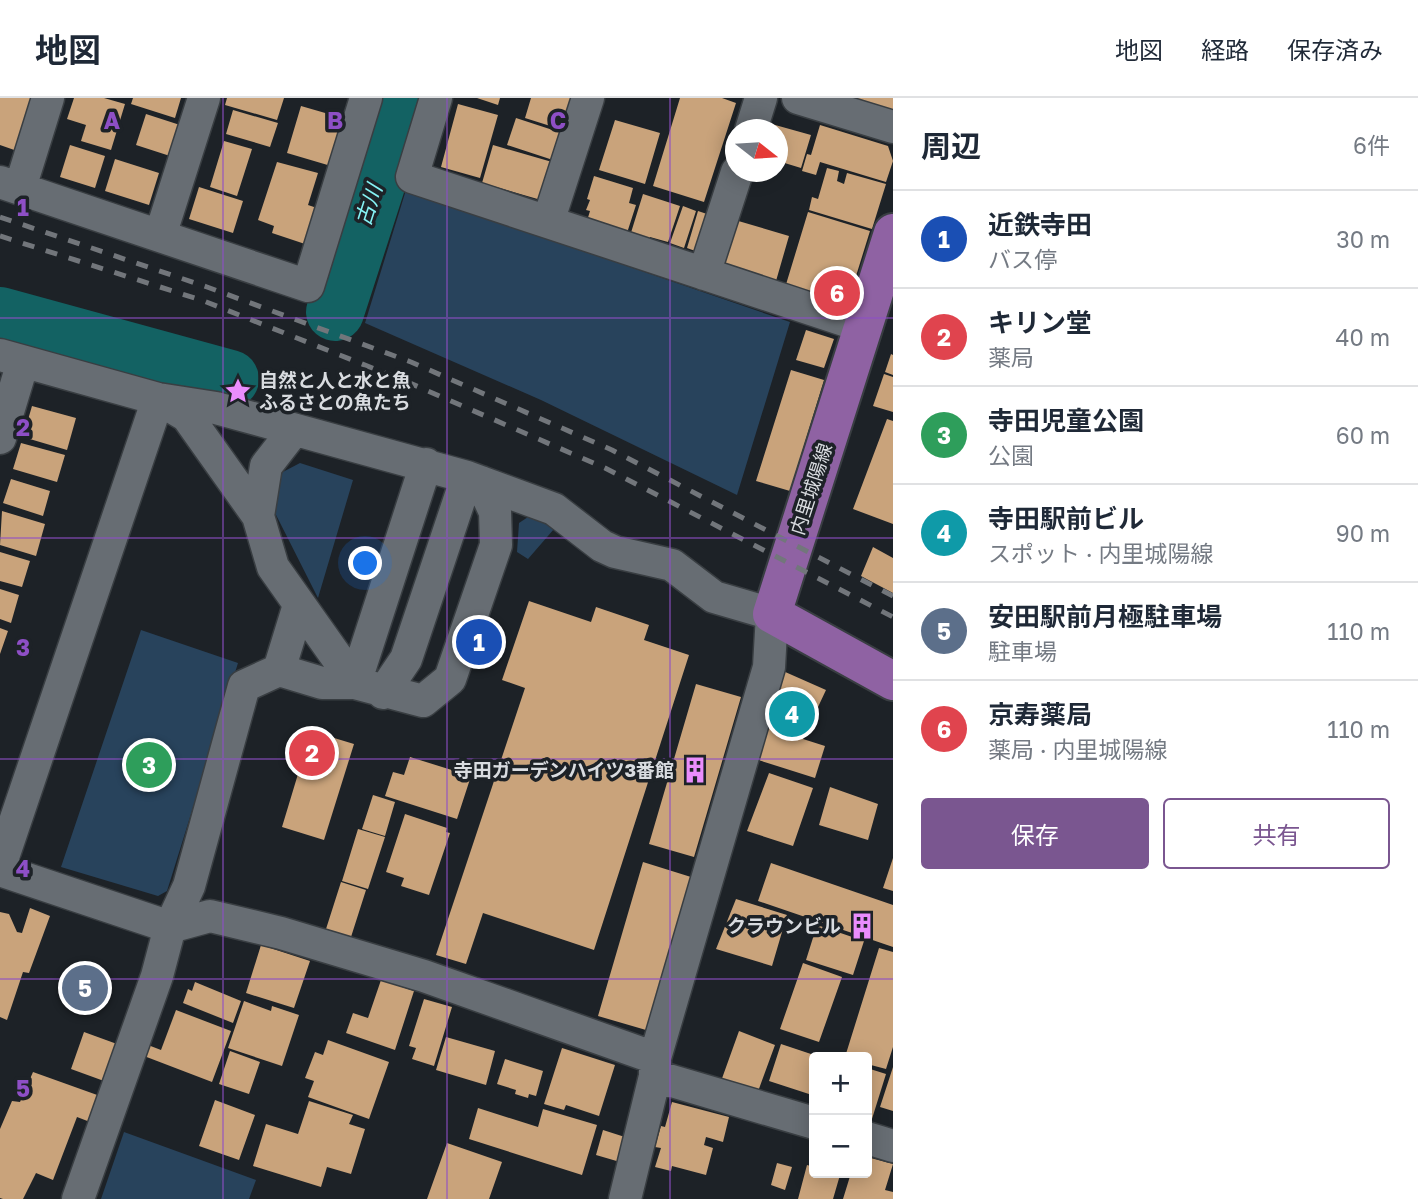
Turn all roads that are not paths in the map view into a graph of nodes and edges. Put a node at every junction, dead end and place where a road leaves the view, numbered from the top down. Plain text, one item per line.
1 (48, 98) edge
2 (204, 98) edge
3 (366, 98) edge
4 (436, 98) edge
5 (588, 98) edge
6 (761, 98) edge
7 (798, 98) edge
8 (754, 119) edge
9 (893, 127) edge
10 (734, 182) edge
11 (10, 185) edge
12 (548, 222) junction
13 (893, 233) edge
14 (160, 236) junction
15 (887, 271) edge
16 (704, 274) junction
17 (865, 327) junction
18 (12, 359) edge
19 (158, 399) junction
20 (294, 430) junction
21 (0, 438) edge
22 (426, 464) junction
23 (474, 479) junction
24 (258, 516) junction
25 (299, 605) junction
26 (772, 614) junction
27 (279, 670) junction
28 (893, 681) edge
29 (369, 688) junction
30 (0, 868) edge
31 (170, 927) junction
32 (655, 1067) junction
33 (809, 1121) edge
34 (872, 1140) edge
35 (893, 1146) edge
36 (78, 1199) edge
37 (625, 1199) edge

1 - 11 street
2 - 14 street
3 - 14 street
4 - 12 street
5 - 12 street
6 - 8 street
7 - 9 street
10 - 16 street
11 - 14 street
12 - 16 street
13 - 15 main road, 内里城陽線
15 - 17 main road, 内里城陽線
16 - 17 street
17 - 26 main road, 内里城陽線
18 - 19 street
18 - 21 street
19 - 20 street
19 - 24 street
19 - 30 street
20 - 22 street
20 - 24 street
22 - 23 street
22 - 29 street
23 - 26 street
23 - 29 street
23 - 29 street
24 - 25 street
25 - 27 street
25 - 29 street
26 - 28 main road
26 - 32 street
27 - 29 street
27 - 31 street
30 - 31 street
31 - 32 street
31 - 36 street
32 - 33 street
32 - 37 street
34 - 35 street

